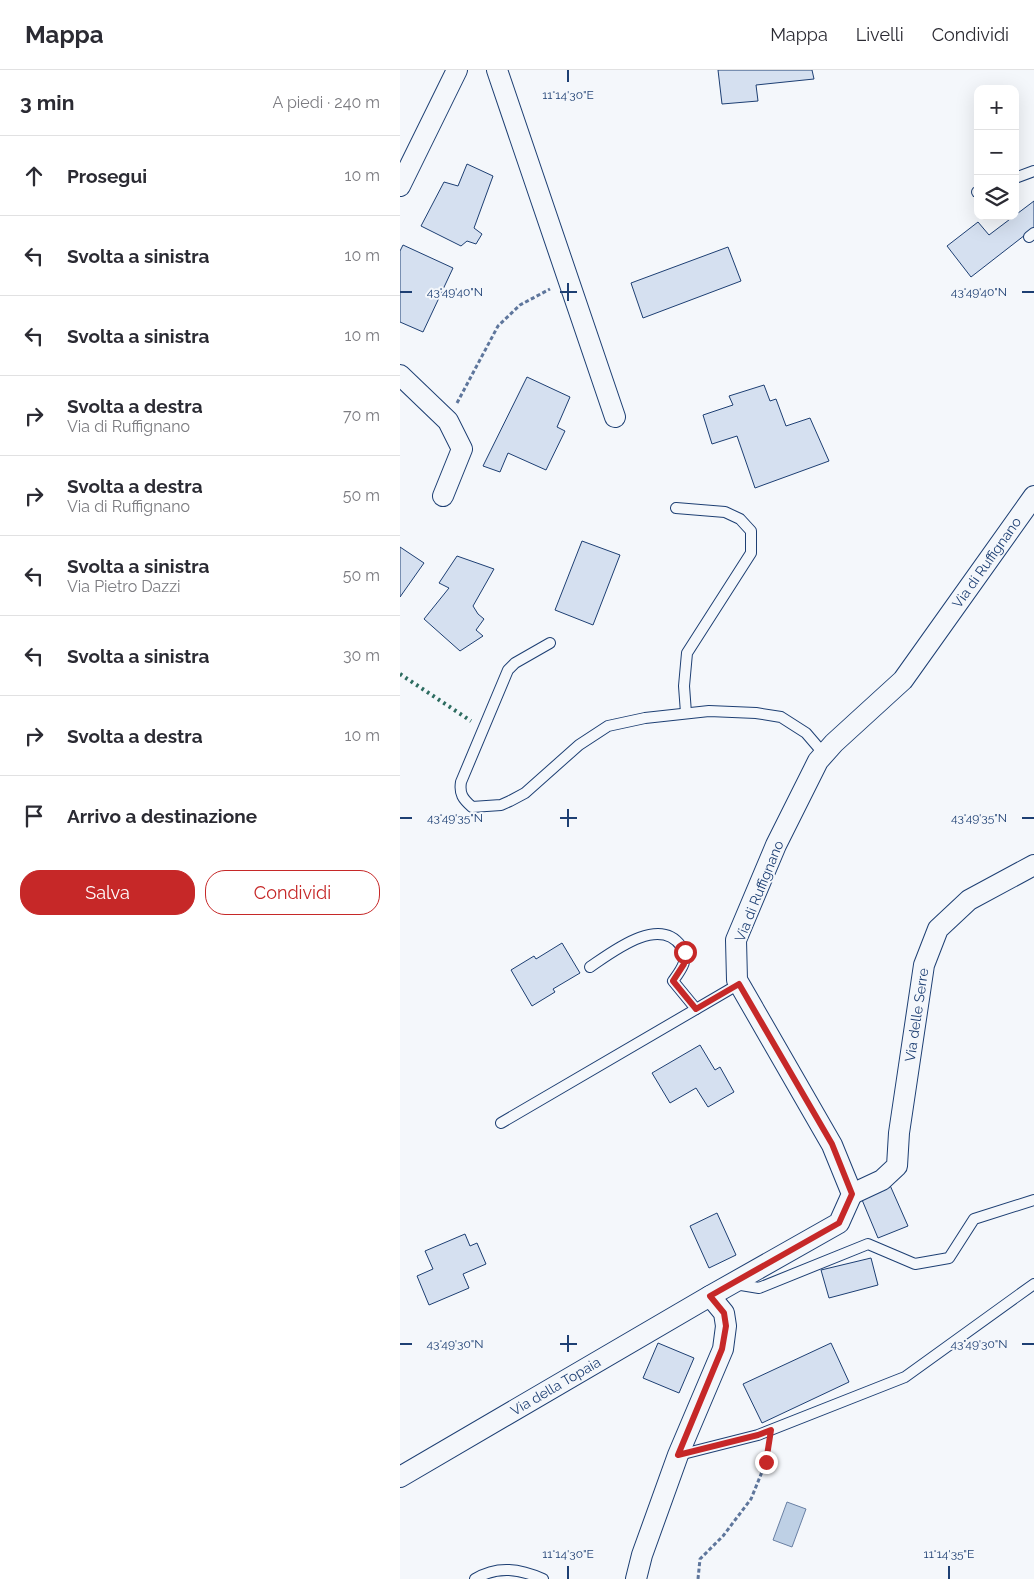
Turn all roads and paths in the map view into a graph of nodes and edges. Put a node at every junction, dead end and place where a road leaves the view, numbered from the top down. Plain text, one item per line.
1 (457, 70) edge
2 (497, 70) edge
3 (1034, 171) edge
4 (1019, 177) edge
5 (400, 186) edge
6 (569, 280) junction
7 (400, 375) edge
8 (615, 417) dead end
9 (448, 421) junction
10 (443, 496) dead end
11 (1034, 496) edge
12 (676, 508) dead end
13 (550, 643) dead end
14 (686, 713) junction
15 (824, 754) junction
16 (1034, 865) edge
17 (590, 967) dead end
18 (739, 984) junction
19 (696, 1009) junction
20 (501, 1123) dead end
21 (852, 1194) junction
22 (1034, 1200) edge
23 (731, 1284) junction
24 (1034, 1284) edge
25 (710, 1296) junction
26 (771, 1430) junction
27 (678, 1455) junction
28 (400, 1477) edge
29 (475, 1579) edge
30 (543, 1579) edge
31 (636, 1579) edge
32 (698, 1579) edge

1 - 5 street
2 - 6 street
3 - 4 lane
6 - 8 street
6 - 9 path
7 - 9 street
9 - 10 street
11 - 15 street, Via di Ruffignano
12 - 14 lane
13 - 14 lane
14 - 15 lane
15 - 18 street, Via di Ruffignano
16 - 21 street, Via delle Serre
17 - 19 lane
18 - 19 lane
18 - 21 street, Via di Ruffignano
19 - 20 lane
21 - 23 street
22 - 23 lane
23 - 25 street
24 - 26 lane
25 - 27 street
25 - 28 street, Via della Topaia
26 - 27 lane
26 - 32 path
27 - 31 street
29 - 30 lane

